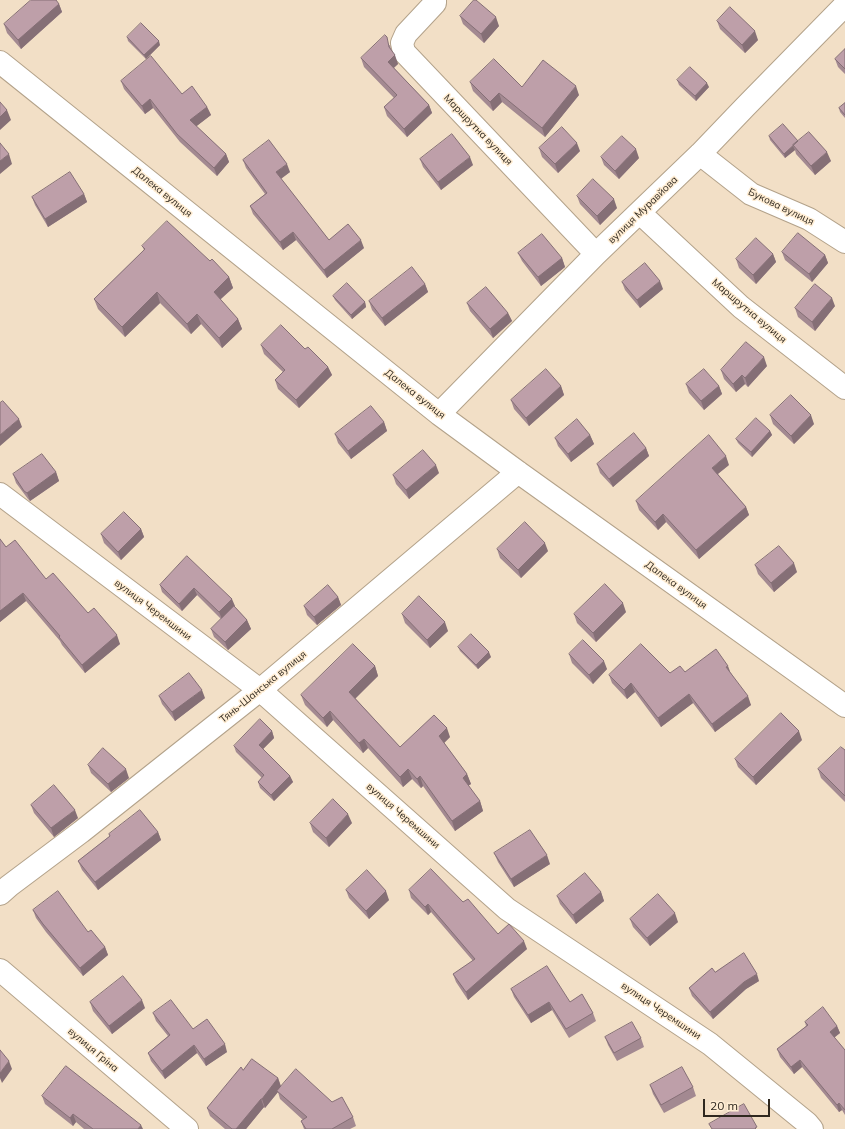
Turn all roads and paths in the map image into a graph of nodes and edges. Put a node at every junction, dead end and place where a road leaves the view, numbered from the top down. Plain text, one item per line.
1 (437, 1) edge
2 (845, 5) edge
3 (0, 62) edge
4 (700, 154) junction
5 (640, 213) junction
6 (845, 242) edge
7 (596, 254) junction
8 (845, 388) edge
9 (439, 414) junction
10 (518, 472) junction
11 (0, 494) edge
12 (260, 690) junction
13 (845, 706) edge
14 (0, 894) edge
15 (0, 970) edge
16 (187, 1129) edge
17 (812, 1129) edge

1 - 7 street, Маршрутна вулиця
2 - 4 street, вулиця Муравйова
3 - 9 street, Далека вулиця
4 - 5 street, вулиця Муравйова
4 - 6 street, Букова вулиця
5 - 7 street, вулиця Муравйова
5 - 8 street, Маршрутна вулиця
7 - 9 street, вулиця Муравйова
9 - 10 street, Далека вулиця
10 - 12 street, Тянь-Шанська вулиця
10 - 13 street, Далека вулиця
11 - 12 street, вулиця Черемшини
12 - 14 street, Тянь-Шанська вулиця
12 - 17 street, вулиця Черемшини
15 - 16 street, вулиця Гріна

